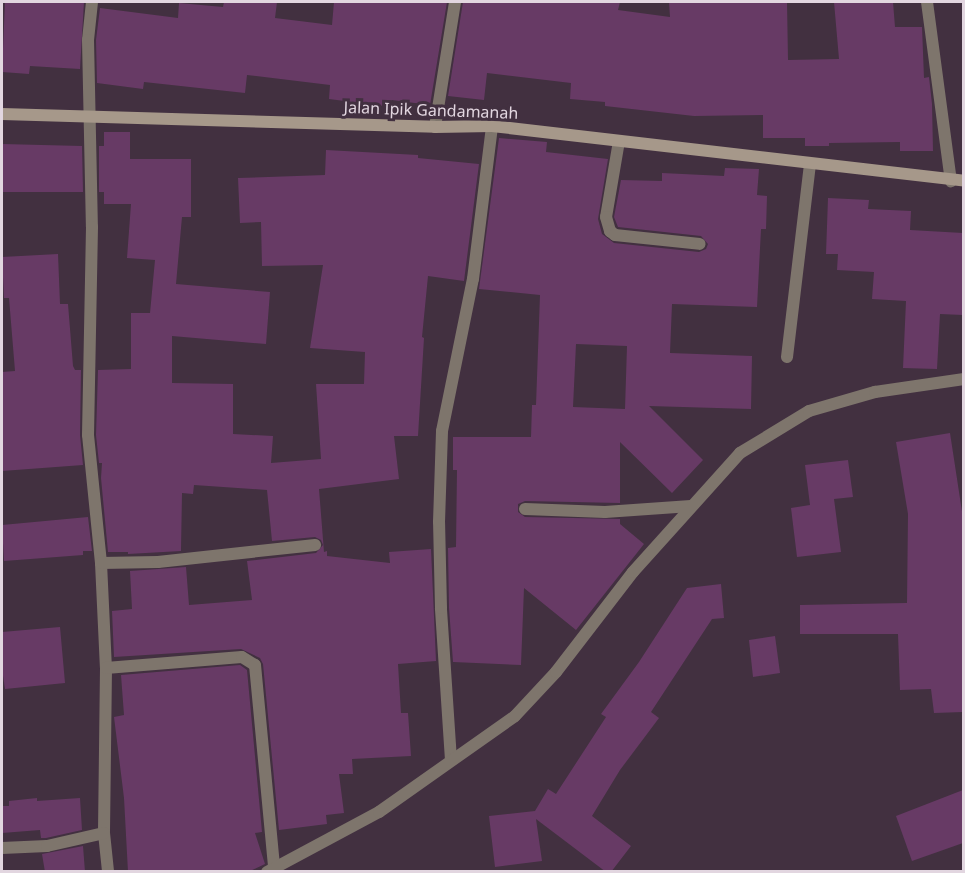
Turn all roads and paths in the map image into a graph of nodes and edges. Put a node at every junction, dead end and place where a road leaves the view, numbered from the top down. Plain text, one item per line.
1 (92, 2) edge
2 (456, 2) edge
3 (927, 2) edge
4 (2, 114) edge
5 (90, 115) junction
6 (492, 126) junction
7 (435, 127) junction
8 (619, 141) junction
9 (810, 164) junction
10 (957, 181) edge
11 (700, 244) dead end
12 (787, 357) dead end
13 (963, 379) edge
14 (691, 506) junction
15 (525, 509) dead end
16 (315, 545) dead end
17 (101, 563) junction
18 (106, 668) junction
19 (451, 760) junction
20 (104, 833) junction
21 (2, 848) edge
22 (271, 869) edge
23 (108, 872) edge

1 - 5 street
2 - 7 street
3 - 10 street
4 - 5 street, Jalan Ipik Gandamanah
5 - 7 street, Jalan Ipik Gandamanah
5 - 17 street
6 - 7 street, Jalan Ipik Gandamanah
6 - 8 street, Jalan Ipik Gandamanah
6 - 19 street
8 - 9 street, Jalan Ipik Gandamanah
8 - 11 street
9 - 10 street, Jalan Ipik Gandamanah
9 - 12 street
13 - 14 street
14 - 15 street
14 - 19 street
16 - 17 street
17 - 18 street
18 - 20 street
18 - 22 street
19 - 22 street
20 - 21 street
20 - 23 street

